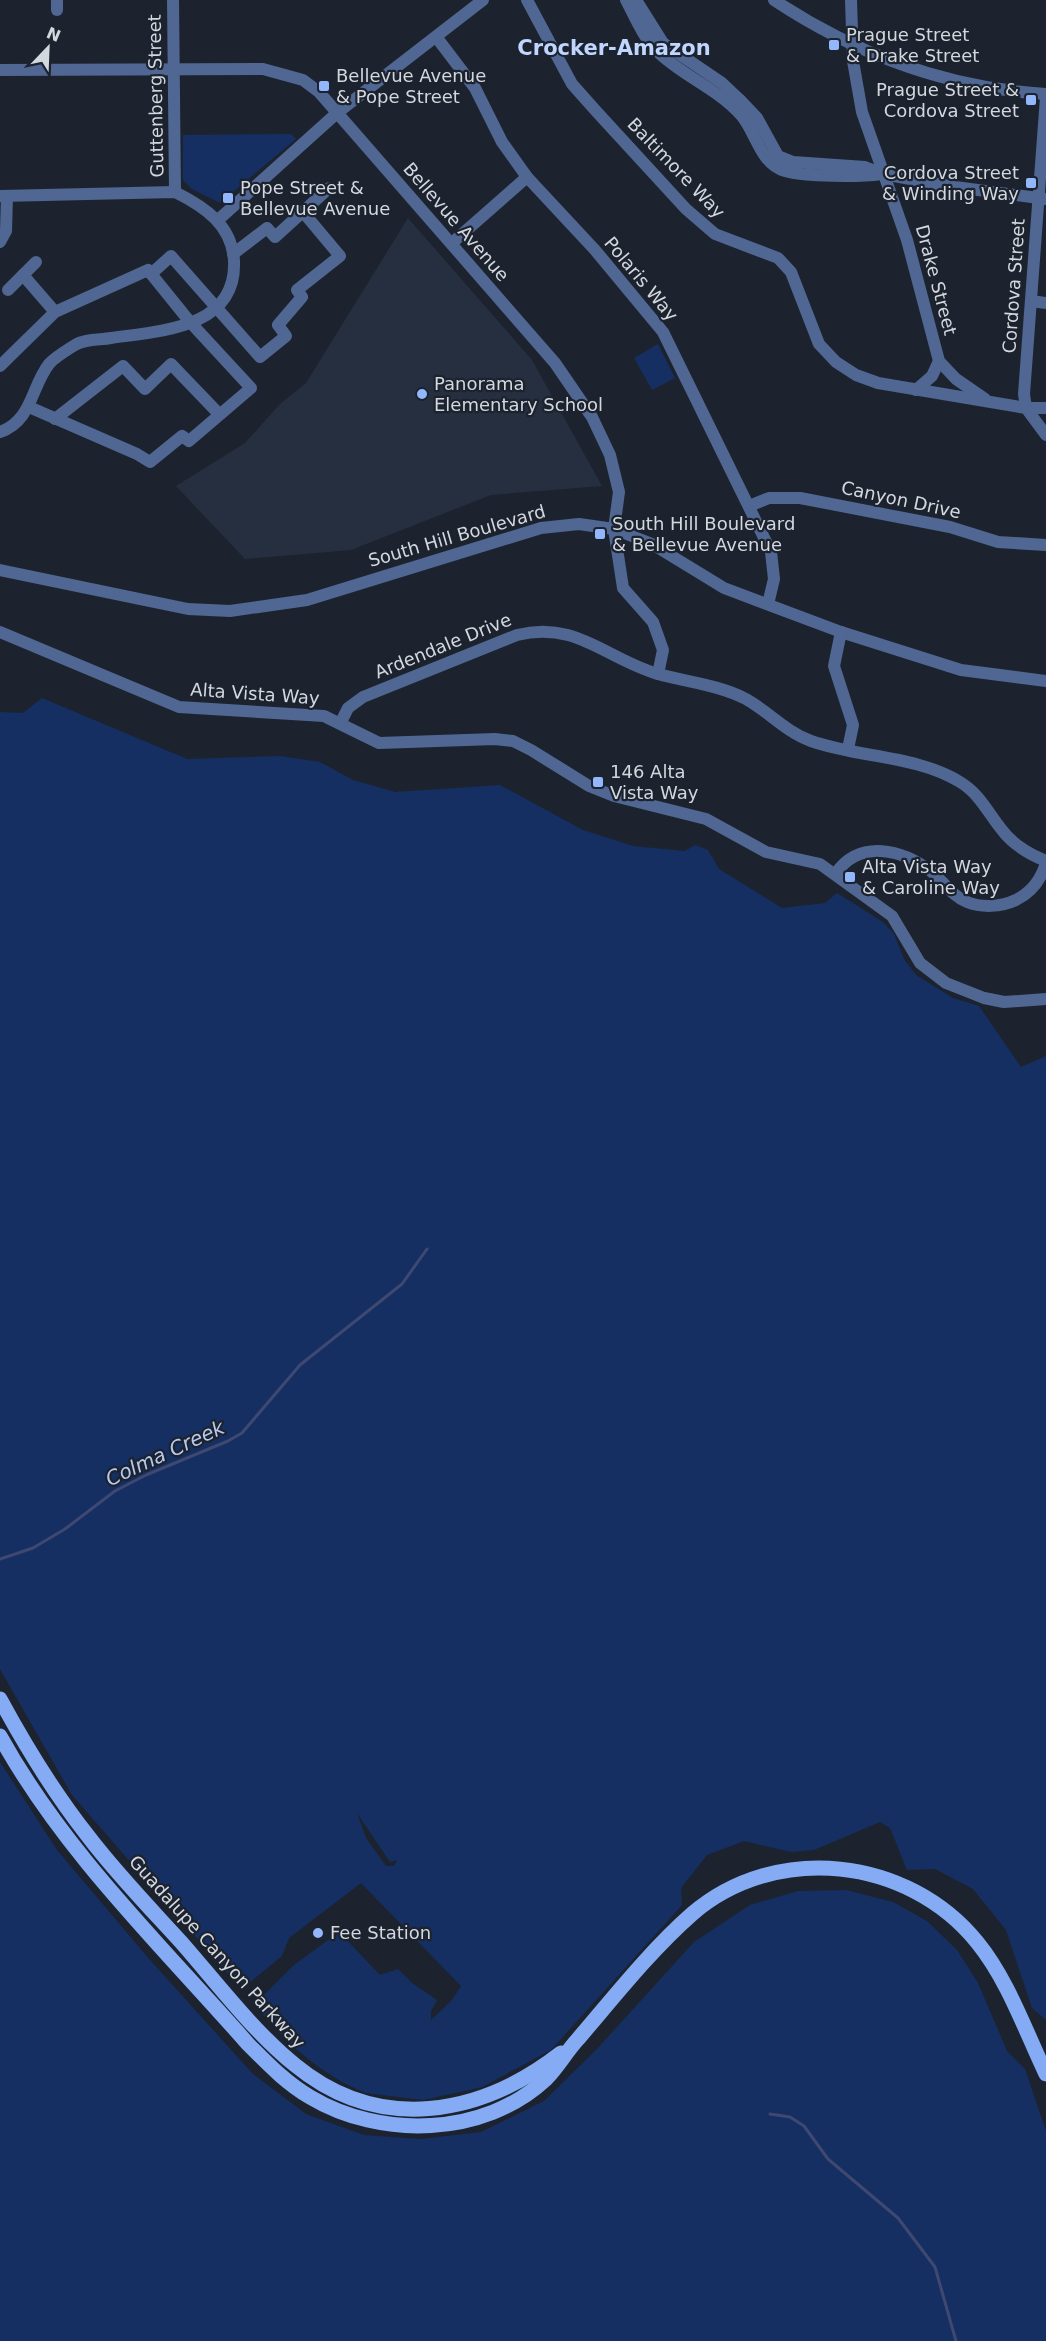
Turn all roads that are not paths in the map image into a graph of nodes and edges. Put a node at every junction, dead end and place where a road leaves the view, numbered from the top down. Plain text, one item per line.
1 (174, 0) edge
2 (483, 0) edge
3 (528, 0) edge
4 (626, 0) edge
5 (636, 0) edge
6 (774, 0) edge
7 (851, 0) edge
8 (437, 38) junction
9 (851, 45) junction
10 (173, 69) junction
11 (0, 70) edge
12 (1046, 95) edge
13 (337, 112) junction
14 (883, 174) junction
15 (527, 177) junction
16 (329, 189) dead end
17 (175, 192) junction
18 (3, 196) edge
19 (1042, 198) edge
20 (303, 212) junction
21 (218, 220) junction
22 (0, 242) edge
23 (452, 243) junction
24 (233, 254) junction
25 (36, 262) dead end
26 (151, 274) junction
27 (23, 275) junction
28 (8, 290) dead end
29 (1031, 302) junction
30 (1046, 303) edge
31 (218, 309) junction
32 (55, 312) junction
33 (190, 322) junction
34 (939, 361) junction
35 (0, 366) edge
36 (916, 390) junction
37 (987, 400) junction
38 (29, 407) junction
39 (1026, 408) junction
40 (1046, 408) edge
41 (219, 414) junction
42 (55, 418) junction
43 (1, 429) edge
44 (1046, 435) edge
45 (749, 506) junction
46 (614, 530) junction
47 (1046, 545) edge
48 (0, 570) edge
49 (768, 604) junction
50 (0, 632) edge
51 (841, 632) junction
52 (658, 674) junction
53 (1046, 681) edge
54 (341, 722) junction
55 (848, 748) junction
56 (1046, 862) edge
57 (836, 873) junction
58 (1046, 999) edge
59 (0, 1699) edge
60 (0, 1736) edge
61 (575, 2042) junction
62 (1046, 2074) edge

1 - 10 street, Guttenberg Street
2 - 8 street
3 - 36 street, Baltimore Way
4 - 14 street
5 - 14 street
6 - 9 street
7 - 9 street, Drake Street
8 - 13 street
8 - 15 street, Polaris Way
9 - 12 street
9 - 14 street, Drake Street
10 - 11 street, Bellevue Avenue
10 - 13 street, Bellevue Avenue
10 - 17 street, Guttenberg Street
12 - 19 street, Cordova Street
13 - 21 street
13 - 23 street, Bellevue Avenue
14 - 19 street
14 - 34 street, Drake Street
15 - 23 street
15 - 45 street, Polaris Way
16 - 20 street
17 - 18 street
17 - 21 street
18 - 22 street
19 - 29 street, Cordova Street
20 - 24 street
20 - 31 street
21 - 24 street
23 - 46 street, Bellevue Avenue
24 - 31 street
25 - 27 street
26 - 31 street
26 - 32 street
26 - 33 street
27 - 28 street
27 - 32 street
29 - 30 street
29 - 39 street, Cordova Street
31 - 33 street
32 - 35 street
33 - 38 street
33 - 41 street
34 - 36 street, Drake Street
34 - 37 street, Drake Street
36 - 37 street, Baltimore Way
37 - 39 street, Baltimore Way
38 - 42 street
38 - 43 street
39 - 40 street, Baltimore Way
39 - 44 street
41 - 42 street
41 - 42 street
45 - 47 street, Canyon Drive
45 - 49 street, Polaris Way
46 - 48 street, South Hill Boulevard
46 - 49 street, South Hill Boulevard
46 - 52 street, Bellevue Avenue
49 - 51 street, South Hill Boulevard
50 - 54 street, Alta Vista Way
51 - 53 street, South Hill Boulevard
51 - 55 street
52 - 54 street, Ardendale Drive
52 - 55 street, Ardendale Drive
54 - 57 street, Alta Vista Way
55 - 56 street, Ardendale Drive
56 - 57 street
57 - 58 street, Alta Vista Way
59 - 61 main road, Guadalupe Canyon Parkway
60 - 61 main road, Guadalupe Canyon Parkway
61 - 62 main road, Guadalupe Canyon Parkway

